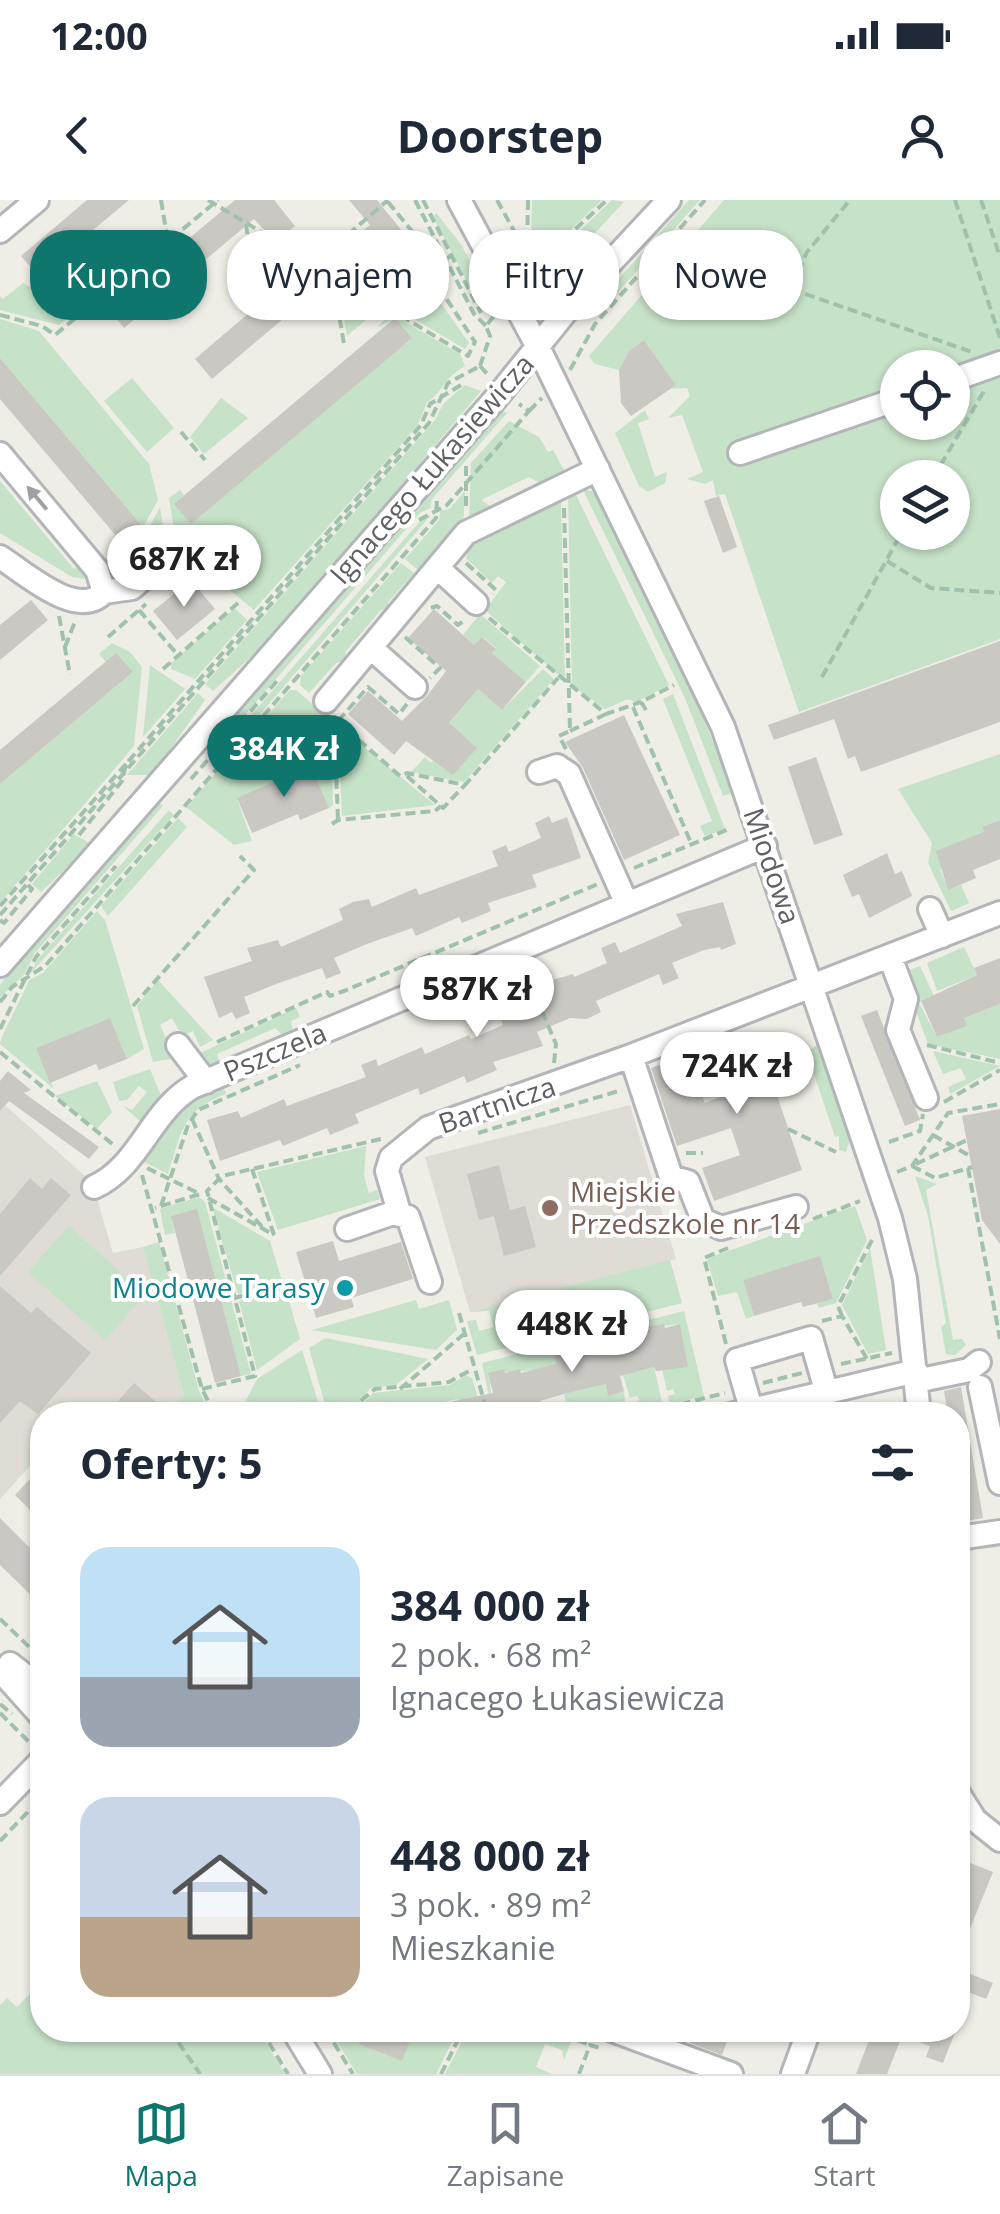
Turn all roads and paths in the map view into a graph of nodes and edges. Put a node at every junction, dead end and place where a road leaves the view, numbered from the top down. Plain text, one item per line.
1 (37, 200) edge
2 (161, 200) edge
3 (415, 200) edge
4 (423, 200) edge
5 (459, 200) edge
6 (496, 200) edge
7 (528, 200) edge
8 (608, 200) edge
9 (669, 200) edge
10 (705, 200) edge
11 (850, 200) edge
12 (955, 200) edge
13 (981, 200) edge
14 (213, 201) edge
15 (388, 201) edge
16 (246, 222) junction
17 (166, 230) edge
18 (181, 230) edge
19 (247, 230) edge
20 (259, 230) edge
21 (354, 230) edge
22 (412, 230) edge
23 (432, 230) edge
24 (436, 230) edge
25 (576, 230) edge
26 (0, 231) edge
27 (998, 247) edge
28 (1000, 256) edge
29 (449, 260) edge
30 (449, 260) edge
31 (803, 261) edge
32 (469, 294) edge
33 (803, 294) edge
34 (449, 303) edge
35 (0, 316) edge
36 (73, 320) edge
37 (340, 320) edge
38 (408, 320) edge
39 (486, 326) dead end
40 (1000, 338) edge
41 (344, 344) dead end
42 (538, 347) junction
43 (991, 359) edge
44 (576, 364) dead end
45 (464, 382) dead end
46 (986, 389) dead end
47 (503, 390) junction
48 (437, 401) junction
49 (880, 405) edge
50 (180, 432) dead end
51 (0, 454) edge
52 (476, 454) dead end
53 (740, 454) dead end
54 (205, 460) dead end
55 (944, 460) edge
56 (466, 466) junction
57 (598, 468) junction
58 (456, 477) dead end
59 (467, 486) junction
60 (446, 488) dead end
61 (564, 495) dead end
62 (434, 510) junction
63 (410, 530) dead end
64 (466, 532) junction
65 (892, 550) edge
66 (169, 556) dead end
67 (0, 557) edge
68 (886, 561) junction
69 (439, 569) junction
70 (104, 592) junction
71 (1000, 593) edge
72 (238, 603) dead end
73 (481, 604) junction
74 (56, 605) dead end
75 (139, 610) dead end
76 (77, 618) dead end
77 (65, 647) junction
78 (371, 648) junction
79 (176, 654) junction
80 (163, 668) dead end
81 (70, 675) dead end
82 (822, 677) dead end
83 (558, 678) junction
84 (277, 681) dead end
85 (674, 686) dead end
86 (569, 687) junction
87 (416, 688) dead end
88 (326, 701) dead end
89 (642, 702) junction
90 (633, 707) junction
91 (646, 710) dead end
92 (606, 714) junction
93 (570, 731) junction
94 (126, 764) junction
95 (566, 768) junction
96 (539, 772) dead end
97 (124, 773) junction
98 (406, 775) junction
99 (465, 786) junction
100 (181, 791) dead end
101 (441, 806) junction
102 (338, 820) junction
103 (332, 824) dead end
104 (729, 829) dead end
105 (79, 834) dead end
106 (691, 843) junction
107 (765, 846) junction
108 (240, 856) dead end
109 (120, 860) dead end
110 (614, 876) junction
111 (25, 882) junction
112 (626, 902) junction
113 (0, 906) edge
114 (930, 909) dead end
115 (1000, 913) edge
116 (0, 918) edge
117 (942, 936) junction
118 (890, 958) junction
119 (539, 963) dead end
120 (0, 965) edge
121 (26, 978) junction
122 (814, 987) junction
123 (0, 1002) edge
124 (134, 1006) dead end
125 (0, 1029) edge
126 (922, 1031) dead end
127 (217, 1042) dead end
128 (178, 1044) dead end
129 (714, 1046) dead end
130 (0, 1052) edge
131 (632, 1056) junction
132 (719, 1058) dead end
133 (700, 1062) dead end
134 (304, 1063) dead end
135 (1000, 1063) edge
136 (717, 1071) dead end
137 (206, 1082) junction
138 (552, 1086) junction
139 (926, 1098) dead end
140 (1000, 1104) edge
141 (192, 1118) junction
142 (788, 1128) dead end
143 (933, 1134) junction
144 (410, 1139) junction
145 (967, 1140) dead end
146 (954, 1146) junction
147 (836, 1152) dead end
148 (703, 1153) dead end
149 (694, 1156) dead end
150 (970, 1156) dead end
151 (130, 1158) junction
152 (912, 1166) junction
153 (252, 1169) junction
154 (898, 1172) dead end
155 (170, 1179) junction
156 (218, 1179) junction
157 (94, 1186) dead end
158 (203, 1195) junction
159 (860, 1201) dead end
160 (158, 1208) junction
161 (399, 1212) junction
162 (802, 1214) joint
163 (346, 1229) dead end
164 (265, 1230) junction
165 (872, 1240) dead end
166 (743, 1243) dead end
167 (430, 1282) dead end
168 (288, 1284) dead end
169 (234, 1298) junction
170 (459, 1313) dead end
171 (842, 1316) dead end
172 (465, 1333) junction
173 (1000, 1339) edge
174 (727, 1347) dead end
175 (469, 1371) dead end
176 (916, 1372) junction
177 (980, 1387) dead end
178 (202, 1388) junction
179 (400, 1388) junction
180 (826, 1390) junction
181 (209, 1402) edge
182 (361, 1402) edge
183 (484, 1402) edge
184 (740, 1402) edge
185 (779, 1402) edge
186 (918, 1402) edge
187 (1000, 1483) edge
188 (1000, 1532) edge
189 (970, 1536) edge
190 (0, 1618) edge
191 (30, 1647) edge
192 (0, 1656) edge
193 (0, 1670) edge
194 (30, 1680) edge
195 (30, 1704) edge
196 (0, 1713) edge
197 (30, 1744) edge
198 (30, 1770) edge
199 (0, 1802) edge
200 (30, 1809) edge
201 (970, 1815) edge
202 (0, 1840) edge
203 (1000, 1840) edge
204 (178, 2042) edge
205 (268, 2042) edge
206 (300, 2042) edge
207 (334, 2042) edge
208 (457, 2042) edge
209 (584, 2042) edge
210 (600, 2042) edge
211 (616, 2042) edge
212 (805, 2042) edge
213 (590, 2044) junction
214 (200, 2074) edge
215 (288, 2074) edge
216 (320, 2074) edge
217 (354, 2074) edge
218 (441, 2074) edge
219 (579, 2074) edge
220 (731, 2074) edge
221 (793, 2074) edge

1 - 26 street
2 - 17 path
3 - 23 path
4 - 24 path
5 - 42 street, Miodowa
6 - 7 path
8 - 25 path
9 - 42 street, Ignacego Łukasiewicza
10 - 44 path
11 - 31 path
12 - 40 path
13 - 27 path
14 - 16 path
14 - 18 path
15 - 21 path
15 - 22 path
16 - 19 path
16 - 20 path
27 - 28 path
29 - 32 path
30 - 39 path
33 - 43 path
34 - 38 path
35 - 36 path
37 - 41 path
42 - 47 street, Ignacego Łukasiewicza
42 - 57 street, Miodowa
45 - 48 path
46 - 55 path
47 - 48 path
47 - 59 path
47 - 120 street, Ignacego Łukasiewicza
48 - 94 path
48 - 97 path
49 - 53 street
50 - 54 path
70 -> 51 street
52 - 56 path
56 - 58 path
56 - 59 path
57 - 64 street
57 - 107 street, Miodowa
59 - 62 path
59 - 64 path
60 - 62 path
61 - 86 path
62 - 63 path
62 - 121 path
64 - 69 street
64 - 73 path
65 - 68 path
66 - 70 street
67 - 70 street
68 - 71 path
68 - 82 path
69 - 73 street
69 - 78 street
72 - 79 path
73 - 83 path
74 - 77 path
75 - 79 path
76 - 77 path
77 - 81 path
78 - 87 street
78 - 88 street
79 - 80 path
83 - 86 path
83 - 99 path
84 - 100 path
85 - 89 path
86 - 92 path
86 - 93 path
89 - 90 path
89 - 91 path
90 - 92 path
90 - 106 path
92 - 93 path
93 - 95 path
94 - 97 path
94 - 111 path
95 - 96 street
95 - 110 street
97 - 105 path
97 - 111 path
98 - 99 path
98 - 101 path
98 - 102 path
99 - 101 path
101 - 102 path
102 - 103 path
104 - 106 path
106 - 110 path
107 - 112 street, Pszczela
107 - 122 street, Miodowa
108 - 124 path
109 - 121 path
110 - 112 street
110 - 127 path
111 - 113 path
111 - 116 path
112 - 137 street, Pszczela
114 - 117 street
115 - 117 street, Bartnicza
117 - 118 street, Bartnicza
118 - 122 street, Bartnicza
118 - 139 street
119 - 138 path
121 - 123 path
121 - 125 path
122 - 131 street, Bartnicza
122 - 176 street, Miodowa
126 - 135 path
128 - 137 street
129 - 132 path
130 - 151 path
131 - 138 street, Bartnicza
131 - 162 street
133 - 136 path
134 - 141 path
137 - 151 street, Pszczela
138 - 144 street, Bartnicza
140 - 143 path
141 - 155 path
141 - 156 path
142 - 147 path
143 - 146 path
143 - 152 path
144 - 153 path
144 - 161 street, Bartnicza
145 - 146 path
146 - 150 path
146 - 152 path
148 - 149 path
151 - 157 street, Pszczela
152 - 154 path
152 - 173 path
153 - 156 path
153 - 164 path
155 - 158 path
155 - 160 path
155 - 160 path
156 - 158 path
156 - 164 path
158 - 160 path
158 - 164 path
158 - 169 path
159 - 162 path
160 - 178 path
161 - 163 street
161 - 167 street
165 - 171 path
166 - 174 path
168 - 169 path
169 - 178 path
170 - 172 path
172 - 179 path
172 - 183 path
175 - 179 path
176 - 180 street
176 - 186 street, Miodowa
177 - 187 street
178 - 181 path
179 - 182 path
180 - 184 street
180 - 185 street
188 - 189 street
190 - 191 path
192 - 194 street
193 - 195 street
196 - 197 path
198 - 199 street
200 - 202 path
201 - 203 street
204 - 214 path
205 - 215 path
206 - 216 street
207 - 217 path
208 - 218 path
209 - 213 path
210 - 213 path
211 - 220 street
212 - 221 street
213 - 219 path

